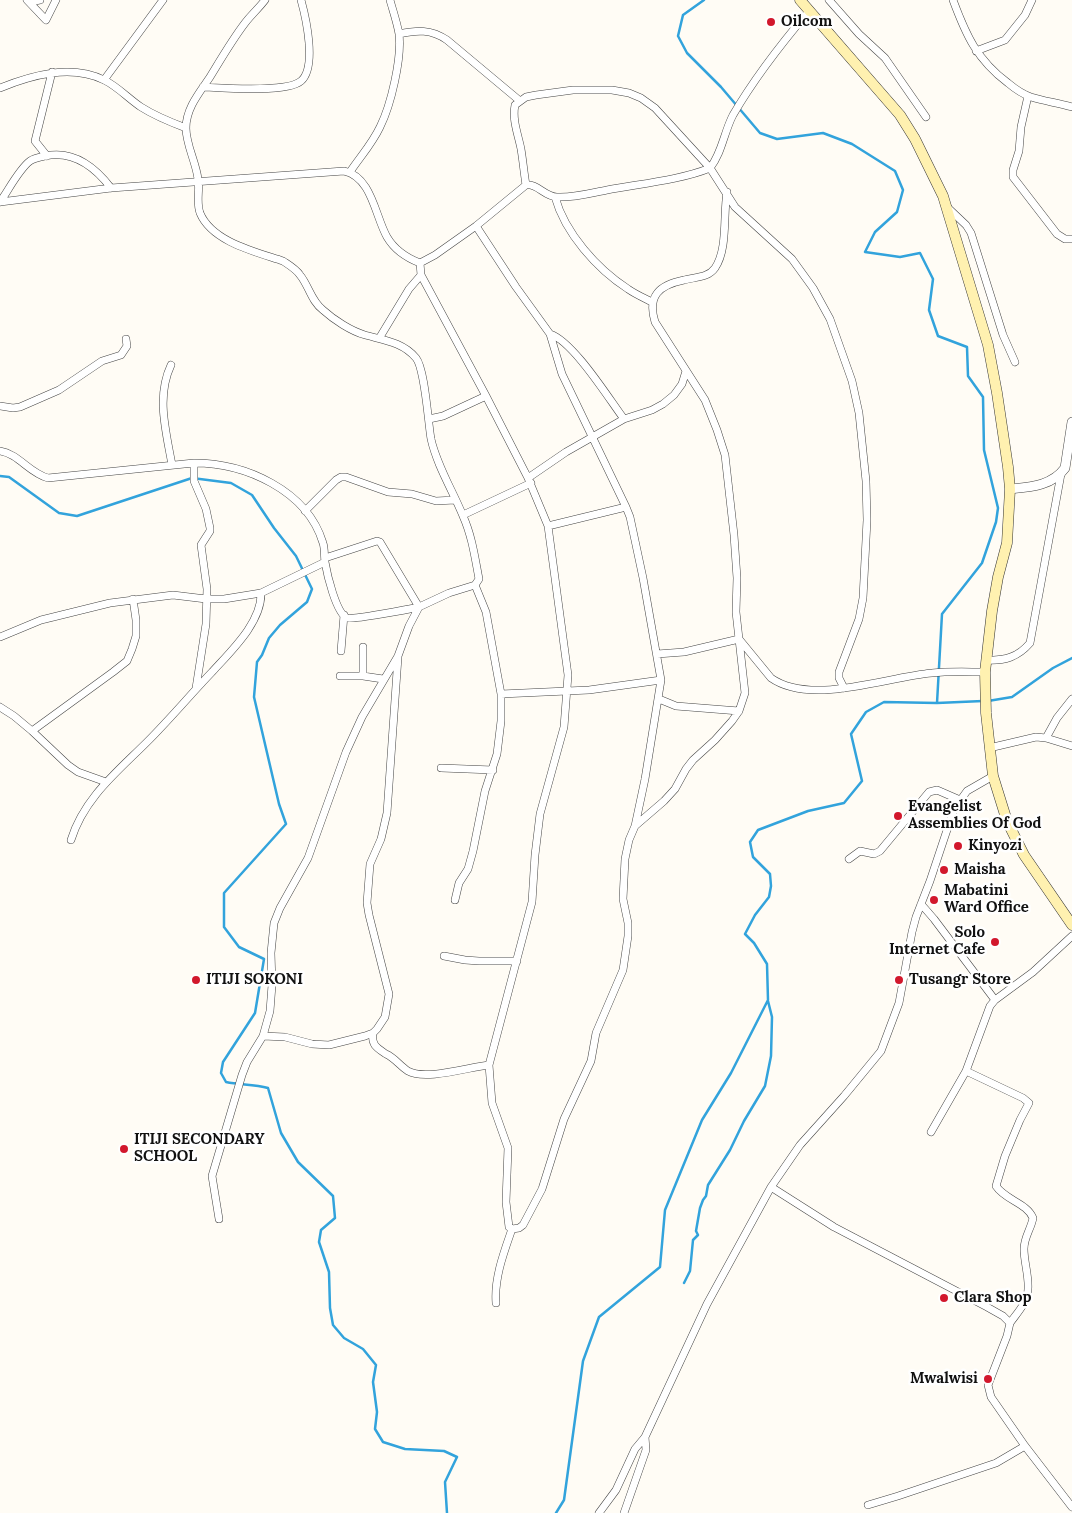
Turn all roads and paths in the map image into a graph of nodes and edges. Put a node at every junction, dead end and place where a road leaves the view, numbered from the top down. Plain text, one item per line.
1 (40, 0) edge
2 (56, 0) edge
3 (163, 0) edge
4 (265, 0) edge
5 (301, 0) edge
6 (390, 0) edge
7 (800, 0) edge
8 (829, 0) edge
9 (954, 0) edge
10 (1032, 0) edge
11 (28, 1) edge
12 (809, 11) junction
13 (399, 34) junction
14 (976, 51) junction
15 (52, 72) junction
16 (104, 80) junction
17 (203, 86) junction
18 (0, 88) edge
19 (1028, 96) junction
20 (520, 101) junction
21 (1072, 107) edge
22 (926, 117) dead end
23 (186, 128) junction
24 (47, 156) junction
25 (710, 168) junction
26 (350, 172) junction
27 (198, 180) junction
28 (526, 185) junction
29 (112, 188) junction
30 (727, 192) junction
31 (554, 197) junction
32 (0, 202) edge
33 (946, 206) junction
34 (476, 226) junction
35 (1072, 238) edge
36 (420, 262) junction
37 (421, 275) junction
38 (652, 302) junction
39 (550, 334) junction
40 (380, 337) junction
41 (126, 339) dead end
42 (1015, 362) dead end
43 (171, 365) dead end
44 (686, 371) junction
45 (486, 396) junction
46 (0, 406) edge
47 (624, 419) junction
48 (429, 420) junction
49 (1072, 422) edge
50 (592, 438) junction
51 (0, 451) edge
52 (194, 463) junction
53 (172, 465) junction
54 (1061, 474) junction
55 (529, 480) junction
56 (1010, 489) junction
57 (455, 500) junction
58 (626, 507) junction
59 (305, 510) junction
60 (462, 515) junction
61 (548, 526) junction
62 (325, 560) junction
63 (475, 585) junction
64 (261, 593) junction
65 (133, 599) junction
66 (206, 599) junction
67 (419, 607) junction
68 (344, 615) junction
69 (0, 637) edge
70 (739, 640) junction
71 (363, 647) dead end
72 (341, 651) dead end
73 (656, 654) junction
74 (398, 656) junction
75 (986, 660) junction
76 (985, 672) junction
77 (340, 676) dead end
78 (363, 676) junction
79 (383, 679) junction
80 (661, 680) junction
81 (196, 688) junction
82 (844, 688) junction
83 (568, 690) junction
84 (501, 694) junction
85 (659, 699) junction
86 (1072, 699) edge
87 (0, 707) edge
88 (739, 711) junction
89 (32, 731) junction
90 (1046, 738) junction
91 (1072, 746) edge
92 (989, 748) junction
93 (442, 768) dead end
94 (493, 770) junction
95 (993, 776) junction
96 (106, 782) junction
97 (960, 800) junction
98 (635, 826) junction
99 (71, 840) dead end
100 (849, 859) dead end
101 (455, 900) dead end
102 (921, 904) junction
103 (1072, 925) edge
104 (1072, 936) edge
105 (444, 956) dead end
106 (517, 961) junction
107 (995, 1000) junction
108 (373, 1033) junction
109 (263, 1036) junction
110 (489, 1065) junction
111 (966, 1071) junction
112 (931, 1132) dead end
113 (771, 1187) junction
114 (219, 1219) dead end
115 (512, 1229) junction
116 (496, 1302) dead end
117 (1010, 1323) junction
118 (645, 1437) junction
119 (1025, 1446) junction
120 (868, 1505) dead end
121 (1072, 1507) edge
122 (599, 1513) edge
123 (624, 1513) edge

1 - 11 street
2 - 11 street
3 - 16 street
4 - 17 street
5 - 17 street
6 - 13 street
7 - 12 main road
8 - 22 street
9 - 14 street
10 - 14 street
12 - 25 street
12 - 33 main road
13 - 20 street
13 - 26 street
14 - 19 street
15 - 16 street
15 - 18 street
15 - 24 street
16 - 23 street
17 - 23 street
19 - 21 street
19 - 35 street
20 - 25 street
20 - 28 street
23 - 27 street
24 - 29 street
24 - 32 street
25 - 30 street
25 - 31 street
26 - 27 street
26 - 36 street
27 - 29 street
27 - 40 street
28 - 31 street
28 - 34 street
29 - 32 street
30 - 38 street
30 - 82 street
31 - 38 street
33 - 42 street
33 - 56 main road
34 - 36 street
34 - 39 street
36 - 37 street
37 - 40 street
37 - 45 street
38 - 44 street
39 - 47 street
39 - 50 street
40 - 48 street
41 - 46 street
43 - 53 street
44 - 47 street
44 - 70 street
45 - 48 street
45 - 55 street
47 - 50 street
48 - 57 street
49 - 54 street
50 - 55 street
50 - 58 street
51 - 53 street
52 - 53 street
52 - 59 street
52 - 66 street
54 - 56 street
54 - 75 street
55 - 60 street
55 - 61 street
56 - 75 main road
57 - 59 street
57 - 60 street
58 - 61 street
58 - 73 street
59 - 62 street
60 - 63 street
61 - 83 street
62 - 64 street
62 - 67 street
62 - 68 street
63 - 67 street
63 - 84 street
64 - 66 street
64 - 81 street
65 - 66 street
65 - 69 street
65 - 89 street
66 - 81 street
67 - 68 street
67 - 74 street
68 - 72 street
70 - 73 street
70 - 82 street
70 - 88 street
71 - 78 street
73 - 80 street
74 - 79 street
74 - 108 street
75 - 76 main road
76 - 82 street
76 - 92 main road
77 - 78 street
78 - 79 street
79 - 109 street
80 - 83 street
80 - 85 street
81 - 96 street
83 - 84 street
83 - 106 street
84 - 94 street
85 - 88 street
85 - 98 street
86 - 90 street
87 - 89 street
88 - 98 street
89 - 96 street
90 - 91 street
90 - 92 street
92 - 95 main road
93 - 94 street
94 - 101 street
95 - 97 street
95 - 103 main road
96 - 99 street
97 - 100 street
97 - 102 street
98 - 115 street
102 - 107 street
102 - 113 street
104 - 107 street
105 - 106 street
106 - 110 street
107 - 111 street
108 - 109 street
108 - 110 street
109 - 114 street
110 - 115 street
111 - 112 street
111 - 117 street
113 - 117 street
113 - 118 street
115 - 116 street
117 - 119 street
118 - 122 street
118 - 123 street
119 - 120 street
119 - 121 street

